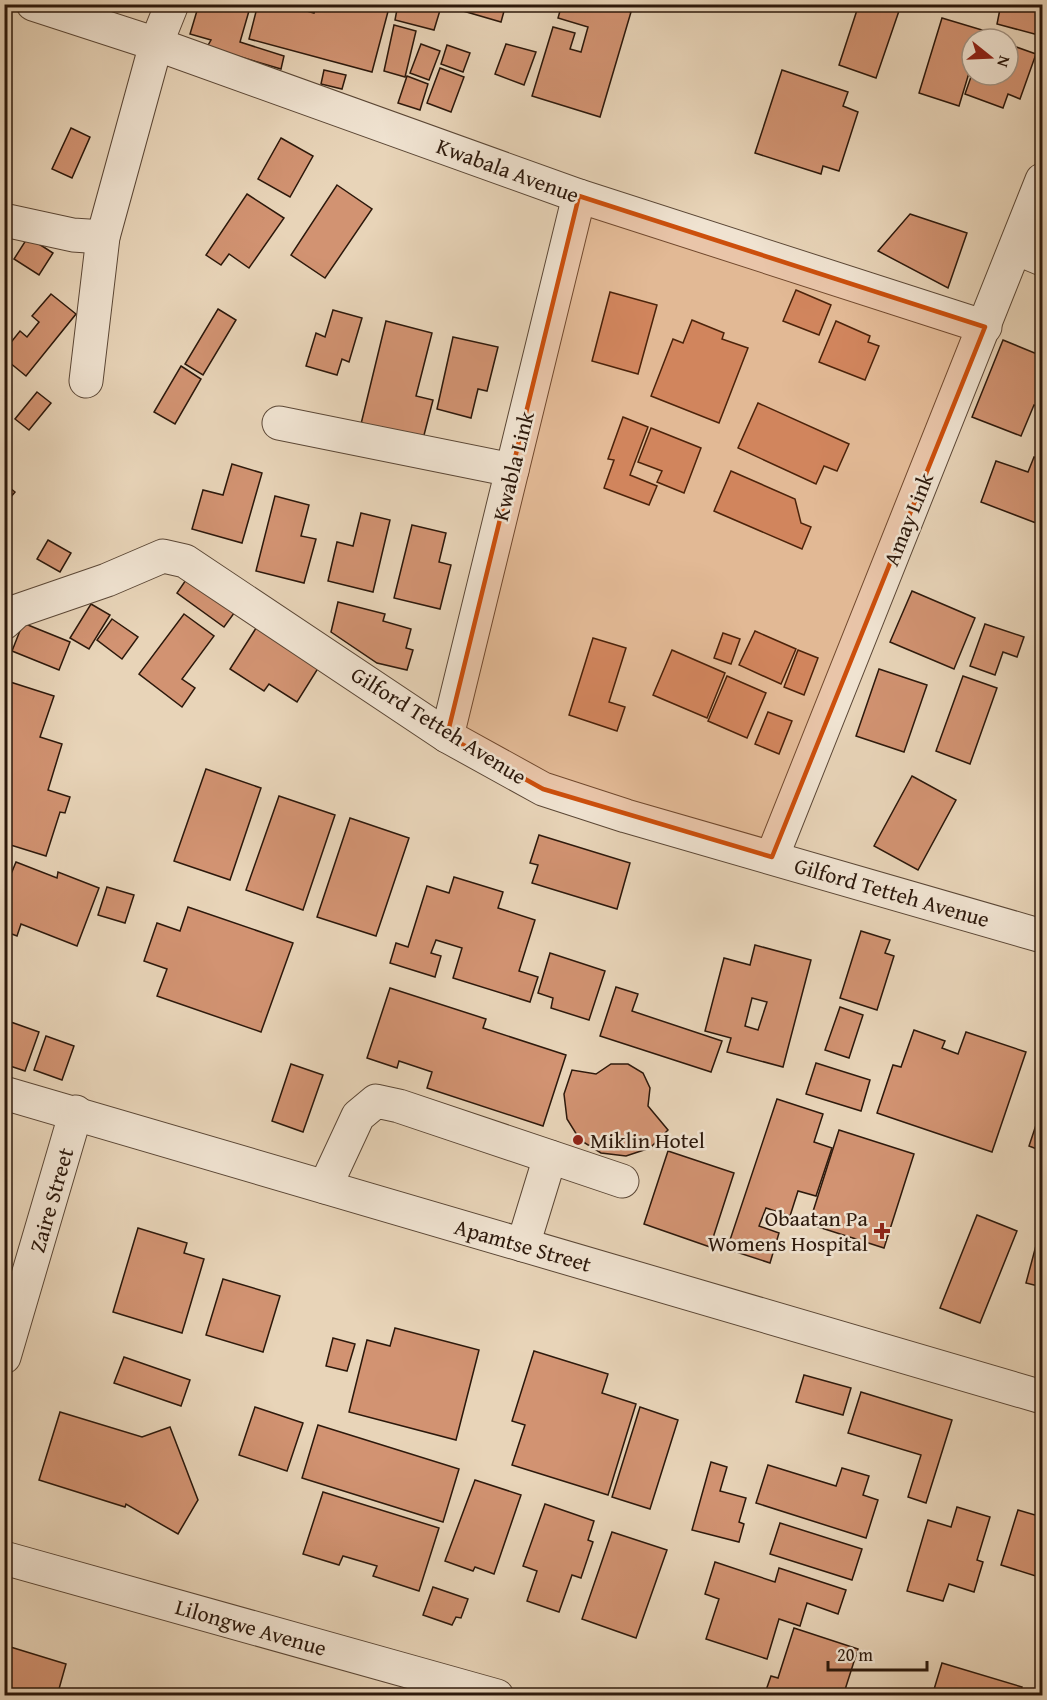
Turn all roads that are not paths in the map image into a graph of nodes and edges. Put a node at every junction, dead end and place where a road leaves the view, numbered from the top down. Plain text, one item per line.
1 (33, 4) edge
2 (172, 4) edge
3 (156, 44) junction
4 (1042, 180) edge
5 (579, 196) junction
6 (4, 220) edge
7 (104, 237) junction
8 (1029, 254) edge
9 (985, 327) junction
10 (86, 381) dead end
11 (279, 423) dead end
12 (512, 470) junction
13 (4, 624) edge
14 (447, 736) junction
15 (772, 857) junction
16 (1042, 936) edge
17 (4, 1093) edge
18 (76, 1112) junction
19 (550, 1157) junction
20 (622, 1181) dead end
21 (326, 1187) junction
22 (523, 1245) junction
23 (4, 1357) edge
24 (1042, 1397) edge
25 (4, 1558) edge
26 (497, 1695) edge

1 - 3 street, Kwabala Avenue
2 - 3 street
3 - 5 street, Kwabala Avenue
3 - 7 street
4 - 8 street, Amay Link
5 - 9 street, Kwabala Avenue
5 - 12 street, Kwabla Link
6 - 7 street
7 - 10 street
8 - 9 street, Amay Link
9 - 15 street, Amay Link
11 - 12 street
12 - 14 street, Kwabla Link
13 - 14 street, Gilford Tetteh Avenue
14 - 15 street, Gilford Tetteh Avenue
15 - 16 street, Gilford Tetteh Avenue
17 - 18 street, Apamtse Street
18 - 21 street, Apamtse Street
18 - 23 street, Zaire Street
19 - 20 street
19 - 21 street
19 - 22 street
21 - 22 street, Apamtse Street
22 - 24 street, Apamtse Street
25 - 26 street, Lilongwe Avenue

